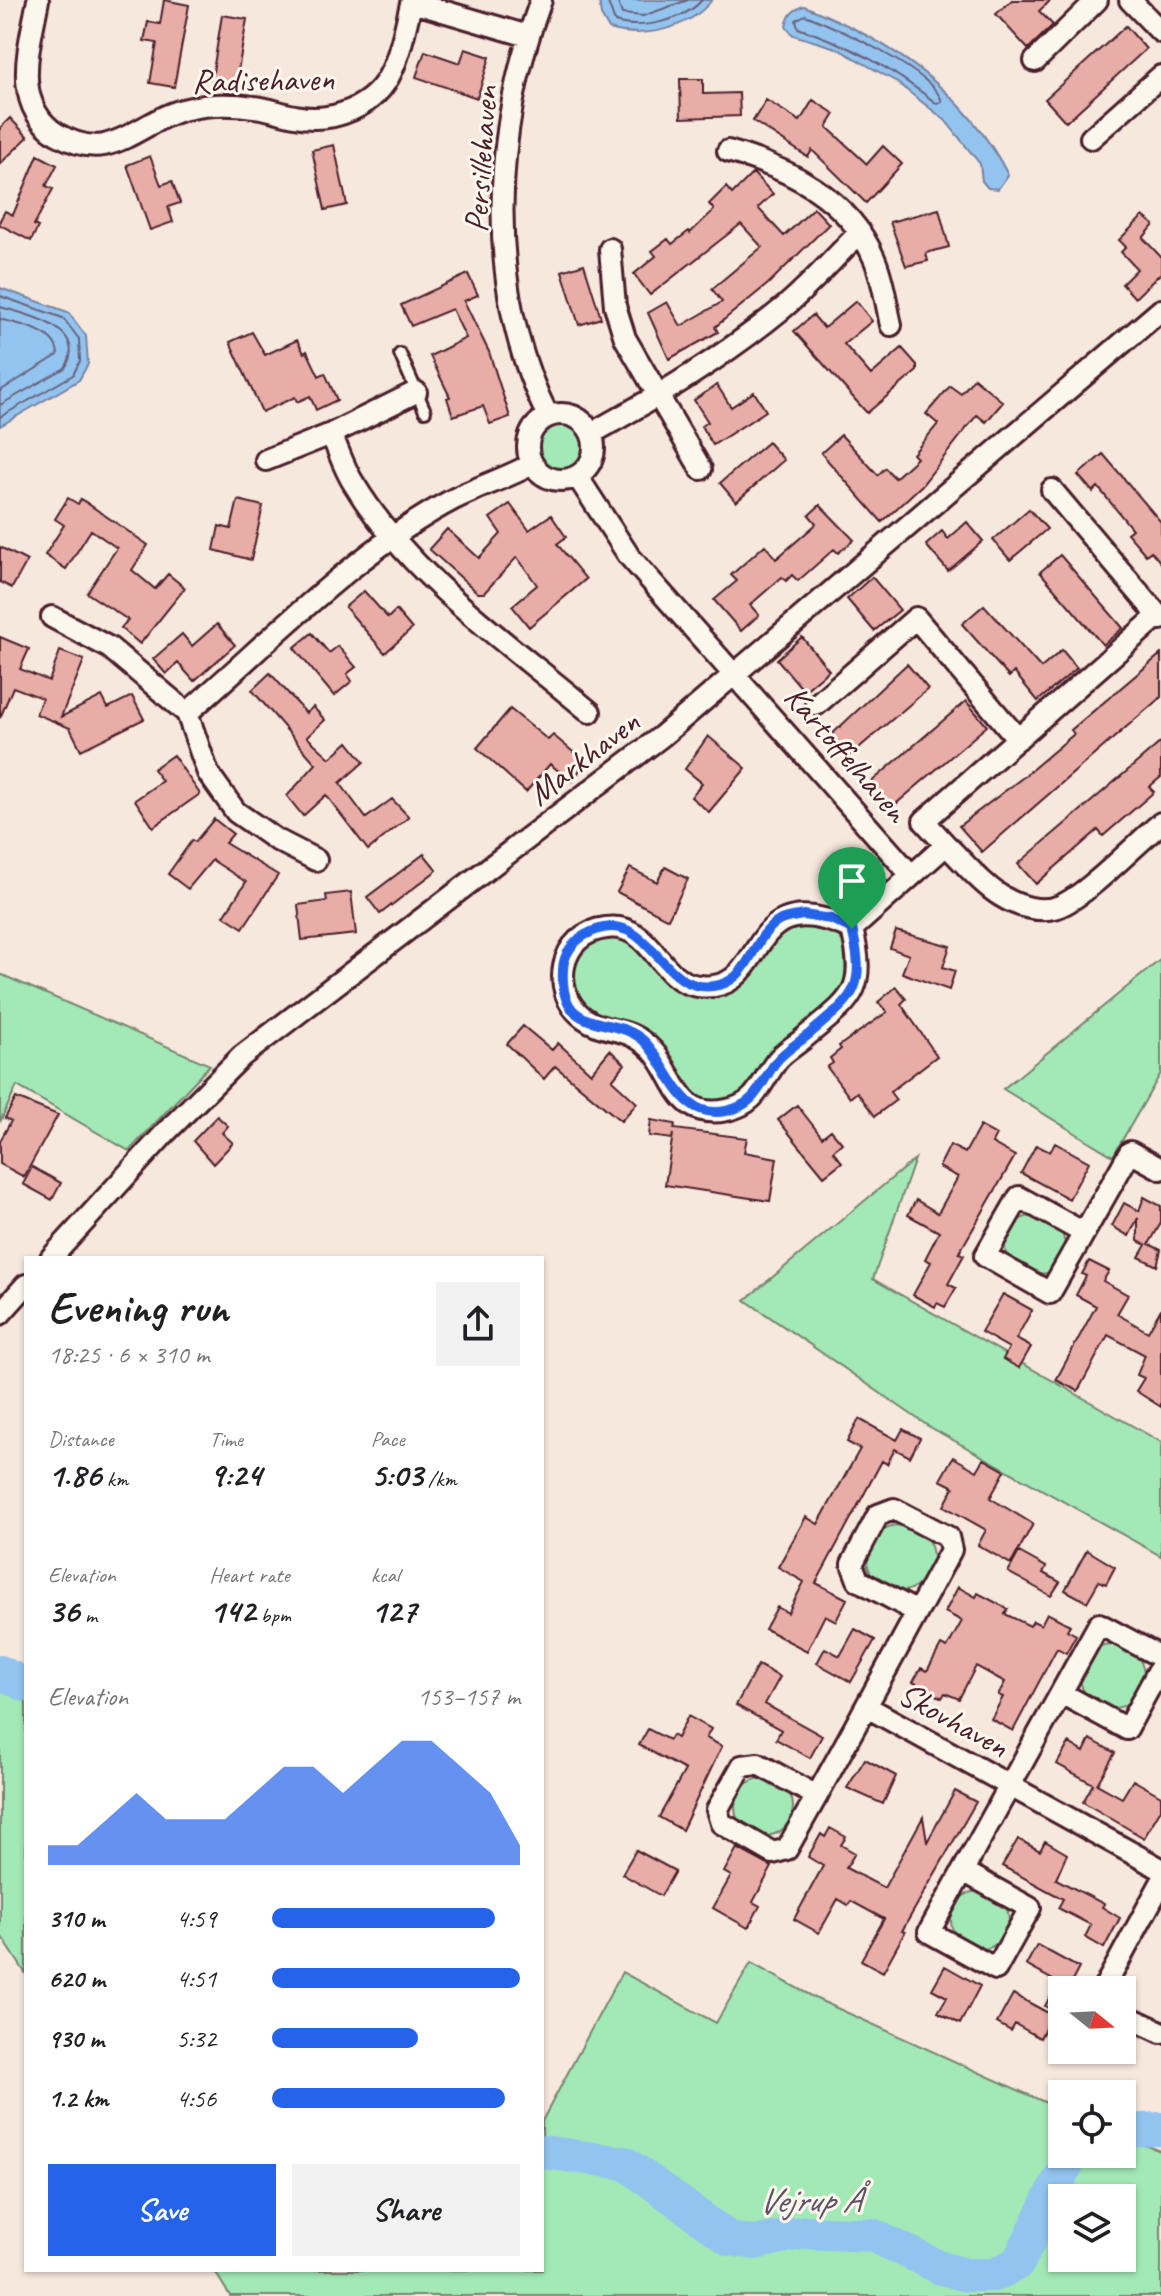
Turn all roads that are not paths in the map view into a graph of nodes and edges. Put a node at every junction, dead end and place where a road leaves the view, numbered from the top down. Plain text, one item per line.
1 (38, 0) edge
2 (541, 0) edge
3 (1097, 0) edge
4 (1130, 0) edge
5 (412, 1) edge
6 (1161, 32) edge
7 (528, 36) junction
8 (1035, 61) dead end
9 (1161, 76) edge
10 (1091, 138) dead end
11 (728, 151) dead end
12 (860, 232) junction
13 (610, 249) dead end
14 (1161, 310) edge
15 (891, 325) dead end
16 (400, 354) dead end
17 (659, 397) junction
18 (421, 401) joint
19 (548, 416) junction
20 (592, 433) junction
21 (331, 434) junction
22 (266, 460) dead end
23 (532, 464) junction
24 (701, 469) dead end
25 (577, 476) junction
26 (1052, 490) dead end
27 (392, 539) junction
28 (52, 617) dead end
29 (1159, 617) edge
30 (736, 674) junction
31 (816, 705) dead end
32 (590, 712) dead end
33 (187, 713) junction
34 (1018, 739) junction
35 (1161, 823) edge
36 (946, 845) junction
37 (316, 860) dead end
38 (911, 875) junction
39 (852, 929) junction
40 (1161, 1169) edge
41 (1084, 1233) junction
42 (53, 1256) edge
43 (24, 1287) edge
44 (0, 1314) edge
45 (917, 1612) junction
46 (1161, 1657) edge
47 (1161, 1666) edge
48 (1061, 1693) junction
49 (867, 1707) junction
50 (1010, 1787) junction
51 (817, 1796) junction
52 (1161, 1869) edge
53 (963, 1871) junction
54 (1161, 1883) edge
55 (1111, 1976) edge
56 (1136, 2020) edge
57 (1161, 2032) edge

1 - 5 street, Radisehaven
2 - 7 street, Persillehaven
3 - 8 street
4 - 6 street
5 - 7 street, Radisehaven
7 - 19 street, Persillehaven
9 - 10 street
11 - 12 street
12 - 15 street
12 - 17 street
13 - 17 street
14 - 30 street, Markhaven
16 - 18 lane
17 - 20 street
17 - 24 street
18 - 21 street
19 - 20 street
19 - 23 street
20 - 25 street
21 - 22 street
21 - 27 street
23 - 25 street
23 - 27 street
25 - 30 street
26 - 29 street, Kartoffelhaven
27 - 32 street
27 - 33 street
28 - 33 street
29 - 34 street, Kartoffelhaven
30 - 38 street, Kartoffelhaven
30 - 42 street, Markhaven
31 - 34 street, Kartoffelhaven
33 - 37 street
34 - 36 street, Kartoffelhaven
35 - 36 street, Kartoffelhaven
36 - 38 street, Kartoffelhaven
38 - 39 street, Kartoffelhaven
39 - 39 street
40 - 41 street
41 - 41 street
43 - 44 street
45 - 45 street, Skovhaven
45 - 49 street, Skovhaven
46 - 48 street, Skovhaven
47 - 48 street
48 - 50 street, Skovhaven
49 - 50 street, Skovhaven
49 - 51 street, Skovhaven
50 - 52 street, Skovhaven
50 - 53 street, Skovhaven
51 - 51 street, Skovhaven
53 - 53 street, Skovhaven
54 - 55 street
56 - 57 street

